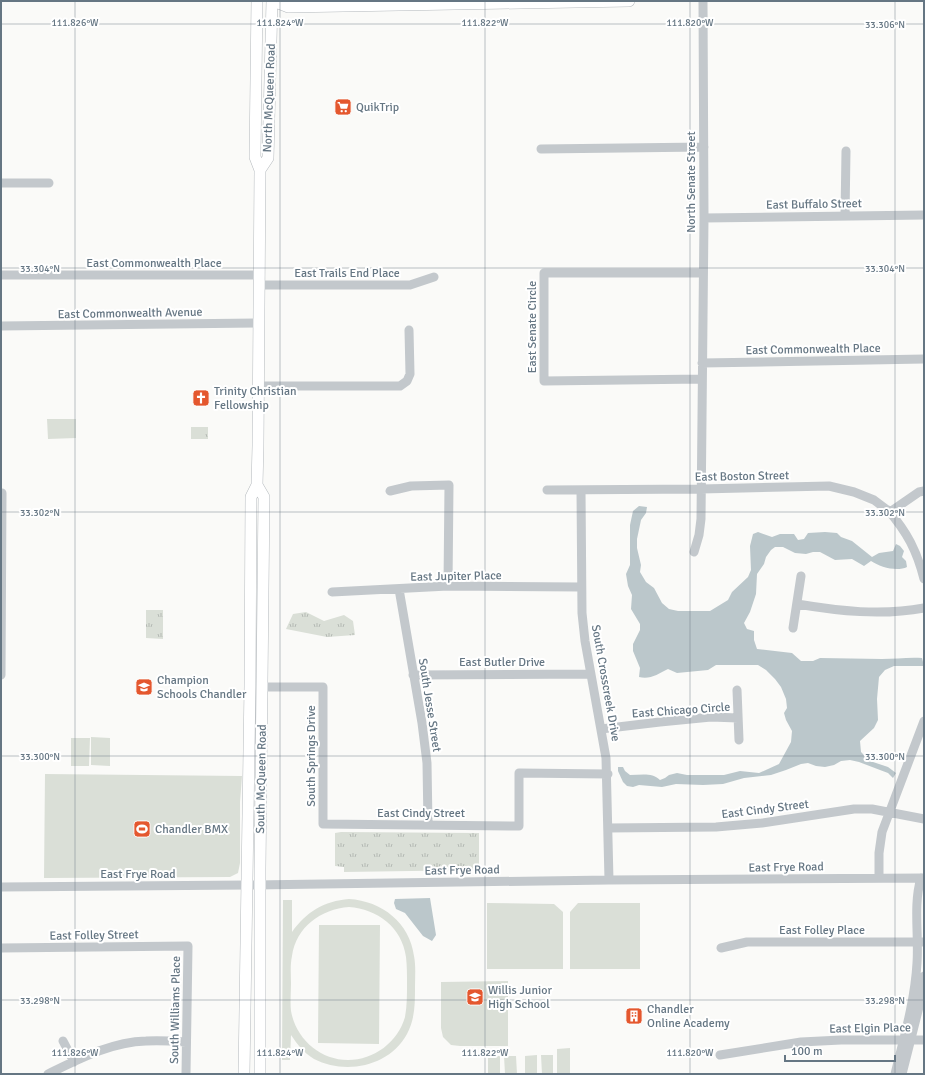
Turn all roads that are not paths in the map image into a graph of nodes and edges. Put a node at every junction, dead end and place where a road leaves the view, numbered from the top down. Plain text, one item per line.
1 (257, 1) edge
2 (272, 1) edge
3 (629, 1) edge
4 (703, 1) edge
5 (496, 2) edge
6 (704, 147) junction
7 (541, 149) dead end
8 (846, 151) dead end
9 (260, 170) junction
10 (1, 183) edge
11 (49, 183) dead end
12 (924, 215) edge
13 (845, 216) junction
14 (704, 218) junction
15 (703, 273) junction
16 (1, 275) edge
17 (434, 277) dead end
18 (260, 280) junction
19 (259, 323) junction
20 (1, 326) edge
21 (409, 330) dead end
22 (924, 359) edge
23 (702, 363) junction
24 (702, 379) junction
25 (259, 386) junction
26 (257, 485) junction
27 (701, 489) junction
28 (547, 490) dead end
29 (581, 490) junction
30 (390, 491) dead end
31 (924, 491) edge
32 (2, 493) edge
33 (888, 510) junction
34 (694, 552) dead end
35 (801, 576) dead end
36 (924, 579) edge
37 (448, 586) junction
38 (581, 587) junction
39 (399, 589) junction
40 (332, 592) dead end
41 (796, 604) junction
42 (924, 608) edge
43 (1, 628) edge
44 (793, 628) dead end
45 (591, 674) junction
46 (1, 675) edge
47 (414, 675) junction
48 (250, 686) junction
49 (262, 687) junction
50 (737, 690) dead end
51 (738, 718) junction
52 (924, 721) edge
53 (602, 729) junction
54 (740, 740) dead end
55 (608, 774) junction
56 (889, 811) junction
57 (924, 819) edge
58 (324, 824) joint
59 (428, 825) junction
60 (608, 828) junction
61 (879, 878) junction
62 (609, 880) junction
63 (923, 881) edge
64 (248, 885) junction
65 (260, 885) junction
66 (1, 887) edge
67 (921, 942) edge
68 (188, 946) joint
69 (1, 948) edge
70 (721, 948) dead end
71 (924, 976) edge
72 (63, 1040) dead end
73 (907, 1040) junction
74 (924, 1040) edge
75 (186, 1042) junction
76 (720, 1055) dead end
77 (74, 1062) junction
78 (48, 1074) edge
79 (186, 1074) edge
80 (244, 1074) edge
81 (260, 1074) edge
82 (895, 1074) edge
83 (902, 1074) edge

1 - 9 main road, North McQueen Road
2 - 5 main road
2 - 9 main road, North McQueen Road
3 - 5 main road
4 - 6 street, North Senate Street
6 - 7 street
6 - 14 street, North Senate Street
8 - 13 street
9 - 18 main road, North McQueen Road
10 - 11 street
12 - 13 street, East Buffalo Street
13 - 14 street, East Buffalo Street
14 - 15 street, North Senate Street
15 - 23 street, North Senate Street
15 - 24 street, East Senate Circle
16 - 18 street, East Commonwealth Place
17 - 18 street, East Trails End Place
18 - 19 main road, South McQueen Road
19 - 20 street, East Commonwealth Avenue
19 - 25 main road, South McQueen Road
21 - 25 street
22 - 23 street, East Commonwealth Place
23 - 24 street, North Senate Street
24 - 27 street, North Senate Street
25 - 26 main road, South McQueen Road
26 - 48 main road, South McQueen Road
26 - 49 main road, South McQueen Road
27 - 29 street, East Boston Street
27 - 33 street, East Boston Street
27 - 34 street, North Senate Street
28 - 29 street, East Boston Street
29 - 38 street, South Crosscreek Drive
30 - 37 street
31 - 33 street
32 - 43 street
33 - 36 street, East Boston Street
35 - 41 street
37 - 38 street, East Jupiter Place
37 - 39 street, East Jupiter Place
38 - 45 street, South Crosscreek Drive
39 - 40 street, East Jupiter Place
39 - 47 street, South Jesse Street
41 - 42 street
41 - 44 street
43 - 46 street
45 - 47 street, East Butler Drive
45 - 53 street, South Crosscreek Drive
47 - 59 street, South Jesse Street
48 - 49 main road
48 - 64 main road, South McQueen Road
49 - 58 street, South Springs Drive
49 - 65 main road, South McQueen Road
50 - 51 street, East Chicago Circle
51 - 53 street, East Chicago Circle
51 - 54 street, East Chicago Circle
52 - 56 street
53 - 55 street, South Crosscreek Drive
55 - 59 street, East Cindy Street
55 - 60 street, South Crosscreek Drive
56 - 57 street, East Cindy Street
56 - 60 street, East Cindy Street
56 - 61 street
58 - 59 street, East Cindy Street
60 - 62 street, South Crosscreek Drive
61 - 62 street, East Frye Road
61 - 63 street, East Frye Road
62 - 65 street, East Frye Road
63 - 67 street
64 - 65 street, East Frye Road
64 - 66 street, East Frye Road
64 - 80 main road, South McQueen Road
65 - 81 main road, South McQueen Road
67 - 70 street, East Folley Place
67 - 73 street
68 - 69 street, East Folley Street
68 - 75 street, South Williams Place
71 - 73 street
72 - 77 street
73 - 74 street, East Elgin Place
73 - 76 street, East Elgin Place
73 - 82 street
73 - 83 street
75 - 77 street
75 - 79 street, South Williams Place
77 - 78 street

